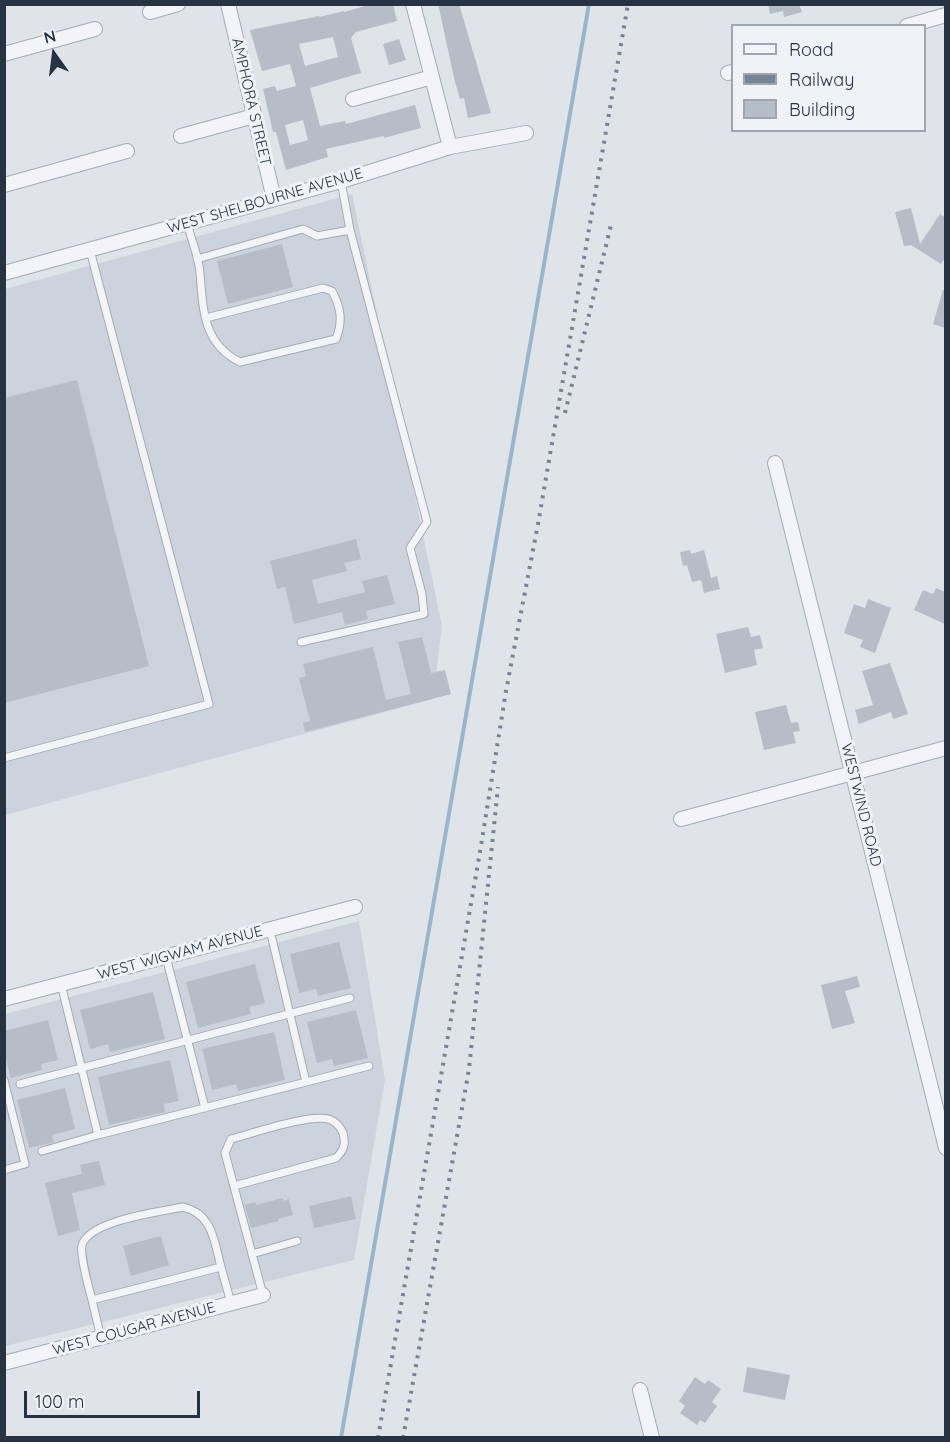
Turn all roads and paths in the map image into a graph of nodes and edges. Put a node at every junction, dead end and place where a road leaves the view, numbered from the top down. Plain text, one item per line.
1 (178, 4) edge
2 (228, 4) edge
3 (413, 4) edge
4 (150, 12) dead end
5 (945, 15) edge
6 (914, 24) edge
7 (95, 29) dead end
8 (4, 54) edge
9 (432, 77) junction
10 (353, 99) dead end
11 (254, 116) junction
12 (526, 134) dead end
13 (181, 136) dead end
14 (450, 147) junction
15 (127, 151) dead end
16 (341, 181) junction
17 (4, 185) edge
18 (274, 199) junction
19 (187, 223) junction
20 (350, 230) junction
21 (90, 249) junction
22 (197, 259) junction
23 (4, 273) edge
24 (206, 318) junction
25 (775, 463) dead end
26 (302, 642) dead end
27 (945, 748) edge
28 (4, 758) edge
29 (853, 773) junction
30 (681, 819) dead end
31 (355, 907) dead end
32 (270, 930) junction
33 (166, 957) junction
34 (61, 984) junction
35 (350, 998) dead end
36 (4, 999) edge
37 (290, 1014) junction
38 (188, 1041) junction
39 (369, 1066) dead end
40 (82, 1069) junction
41 (4, 1080) edge
42 (306, 1082) junction
43 (20, 1084) dead end
44 (205, 1108) junction
45 (942, 1115) edge
46 (99, 1135) junction
47 (945, 1148) edge
48 (42, 1151) dead end
49 (4, 1170) edge
50 (234, 1186) junction
51 (297, 1241) dead end
52 (252, 1254) junction
53 (221, 1267) junction
54 (263, 1294) joint
55 (92, 1300) junction
56 (231, 1303) junction
57 (101, 1338) junction
58 (4, 1363) edge
59 (640, 1390) dead end
60 (652, 1437) edge

1 - 4 street
2 - 11 street, AMPHORA STREET
3 - 9 street
5 - 6 street
7 - 8 street
9 - 10 street
9 - 14 street
11 - 13 street
11 - 18 street, AMPHORA STREET
12 - 14 street, WEST SHELBOURNE AVENUE
14 - 16 street, WEST SHELBOURNE AVENUE
15 - 17 street
16 - 18 street, WEST SHELBOURNE AVENUE
16 - 20 lane
18 - 19 street, WEST SHELBOURNE AVENUE
19 - 21 street, WEST SHELBOURNE AVENUE
19 - 22 lane
20 - 22 lane
20 - 26 lane
21 - 23 street, WEST SHELBOURNE AVENUE
21 - 28 lane
22 - 24 lane
24 - 24 lane
25 - 29 street, WESTWIND ROAD
27 - 29 street
29 - 30 street
29 - 45 street, WESTWIND ROAD
31 - 32 street, WEST WIGWAM AVENUE
32 - 33 street, WEST WIGWAM AVENUE
32 - 37 lane
33 - 34 street, WEST WIGWAM AVENUE
33 - 38 lane
34 - 36 street, WEST WIGWAM AVENUE
34 - 40 lane
35 - 37 lane
37 - 38 lane
37 - 42 lane
38 - 40 lane
38 - 44 lane
39 - 42 lane
40 - 43 lane
40 - 46 lane
41 - 49 lane
42 - 44 lane
44 - 46 lane
45 - 47 street, WESTWIND ROAD
46 - 48 lane
50 - 50 lane
50 - 52 lane
51 - 52 lane
52 - 54 lane
53 - 55 lane
53 - 55 lane
53 - 56 lane
54 - 56 street, WEST COUGAR AVENUE
55 - 57 lane
56 - 57 street, WEST COUGAR AVENUE
57 - 58 street, WEST COUGAR AVENUE
59 - 60 street

